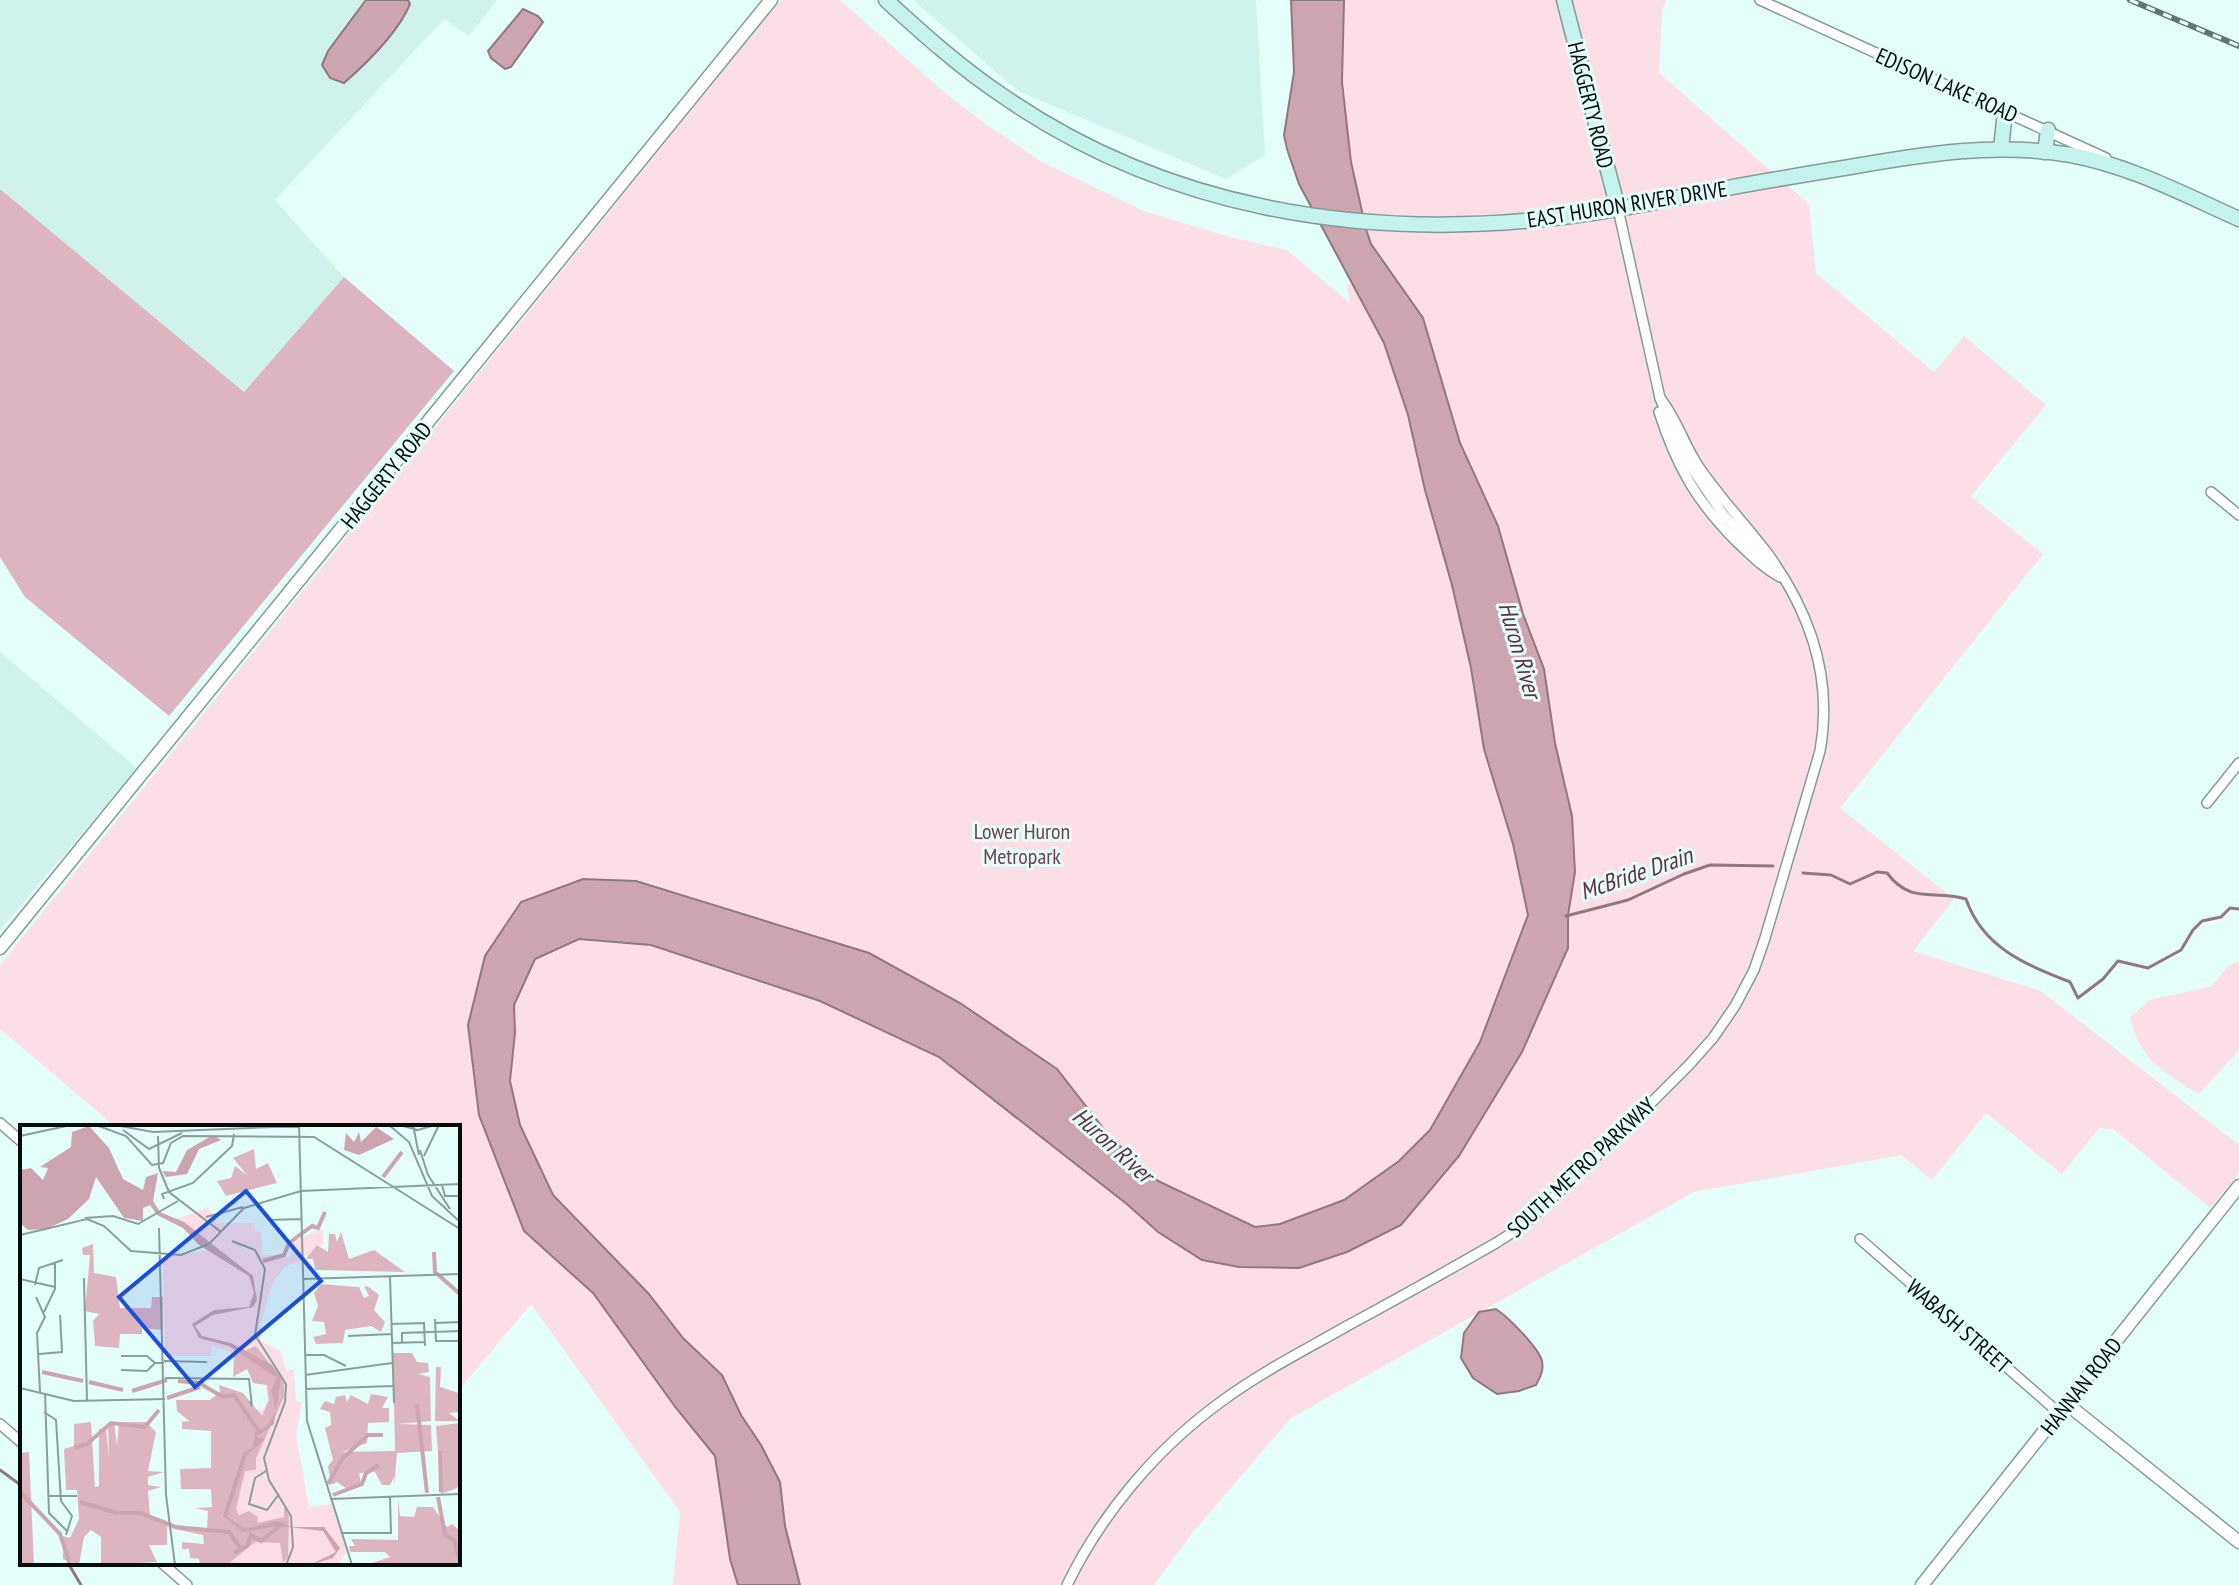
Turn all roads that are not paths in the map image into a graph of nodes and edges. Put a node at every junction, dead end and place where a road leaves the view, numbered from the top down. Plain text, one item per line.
1 (771, 0) edge
2 (886, 0) edge
3 (1564, 0) edge
4 (1760, 0) edge
5 (2005, 111) junction
6 (2048, 130) junction
7 (2001, 149) junction
8 (2045, 152) junction
9 (2134, 173) junction
10 (1618, 209) junction
11 (2239, 219) edge
12 (1660, 398) junction
13 (2211, 492) dead end
14 (2239, 515) edge
15 (1783, 578) junction
16 (2239, 763) edge
17 (2207, 803) dead end
18 (0, 948) edge
19 (0, 1123) edge
20 (20, 1140) edge
21 (2239, 1186) edge
22 (1860, 1239) dead end
23 (2063, 1408) junction
24 (0, 1424) edge
25 (20, 1441) edge
26 (2239, 1542) edge
27 (164, 1565) edge
28 (187, 1585) edge
29 (1067, 1585) edge
30 (1922, 1585) edge

1 - 18 street, HAGGERTY ROAD
2 - 10 main road, EAST HURON RIVER DRIVE
3 - 10 main road, HAGGERTY ROAD
4 - 5 street, EDISON LAKE ROAD
5 - 6 street, EDISON LAKE ROAD
5 - 7 main road
6 - 8 main road
6 - 9 street, EDISON LAKE ROAD
7 - 8 main road, EAST HURON RIVER DRIVE
7 - 10 main road, EAST HURON RIVER DRIVE
8 - 9 main road, EAST HURON RIVER DRIVE
9 - 11 main road, EAST HURON RIVER DRIVE
10 - 12 street, SOUTH METRO PARKWAY
12 - 15 street, SOUTH METRO PARKWAY
12 - 15 street, SOUTH METRO PARKWAY
13 - 14 street
15 - 29 street, SOUTH METRO PARKWAY
16 - 17 street
19 - 20 street
21 - 23 street, HANNAN ROAD
22 - 23 street, WABASH STREET
23 - 26 street, WABASH STREET
23 - 30 street, HANNAN ROAD
24 - 25 street
27 - 28 street

